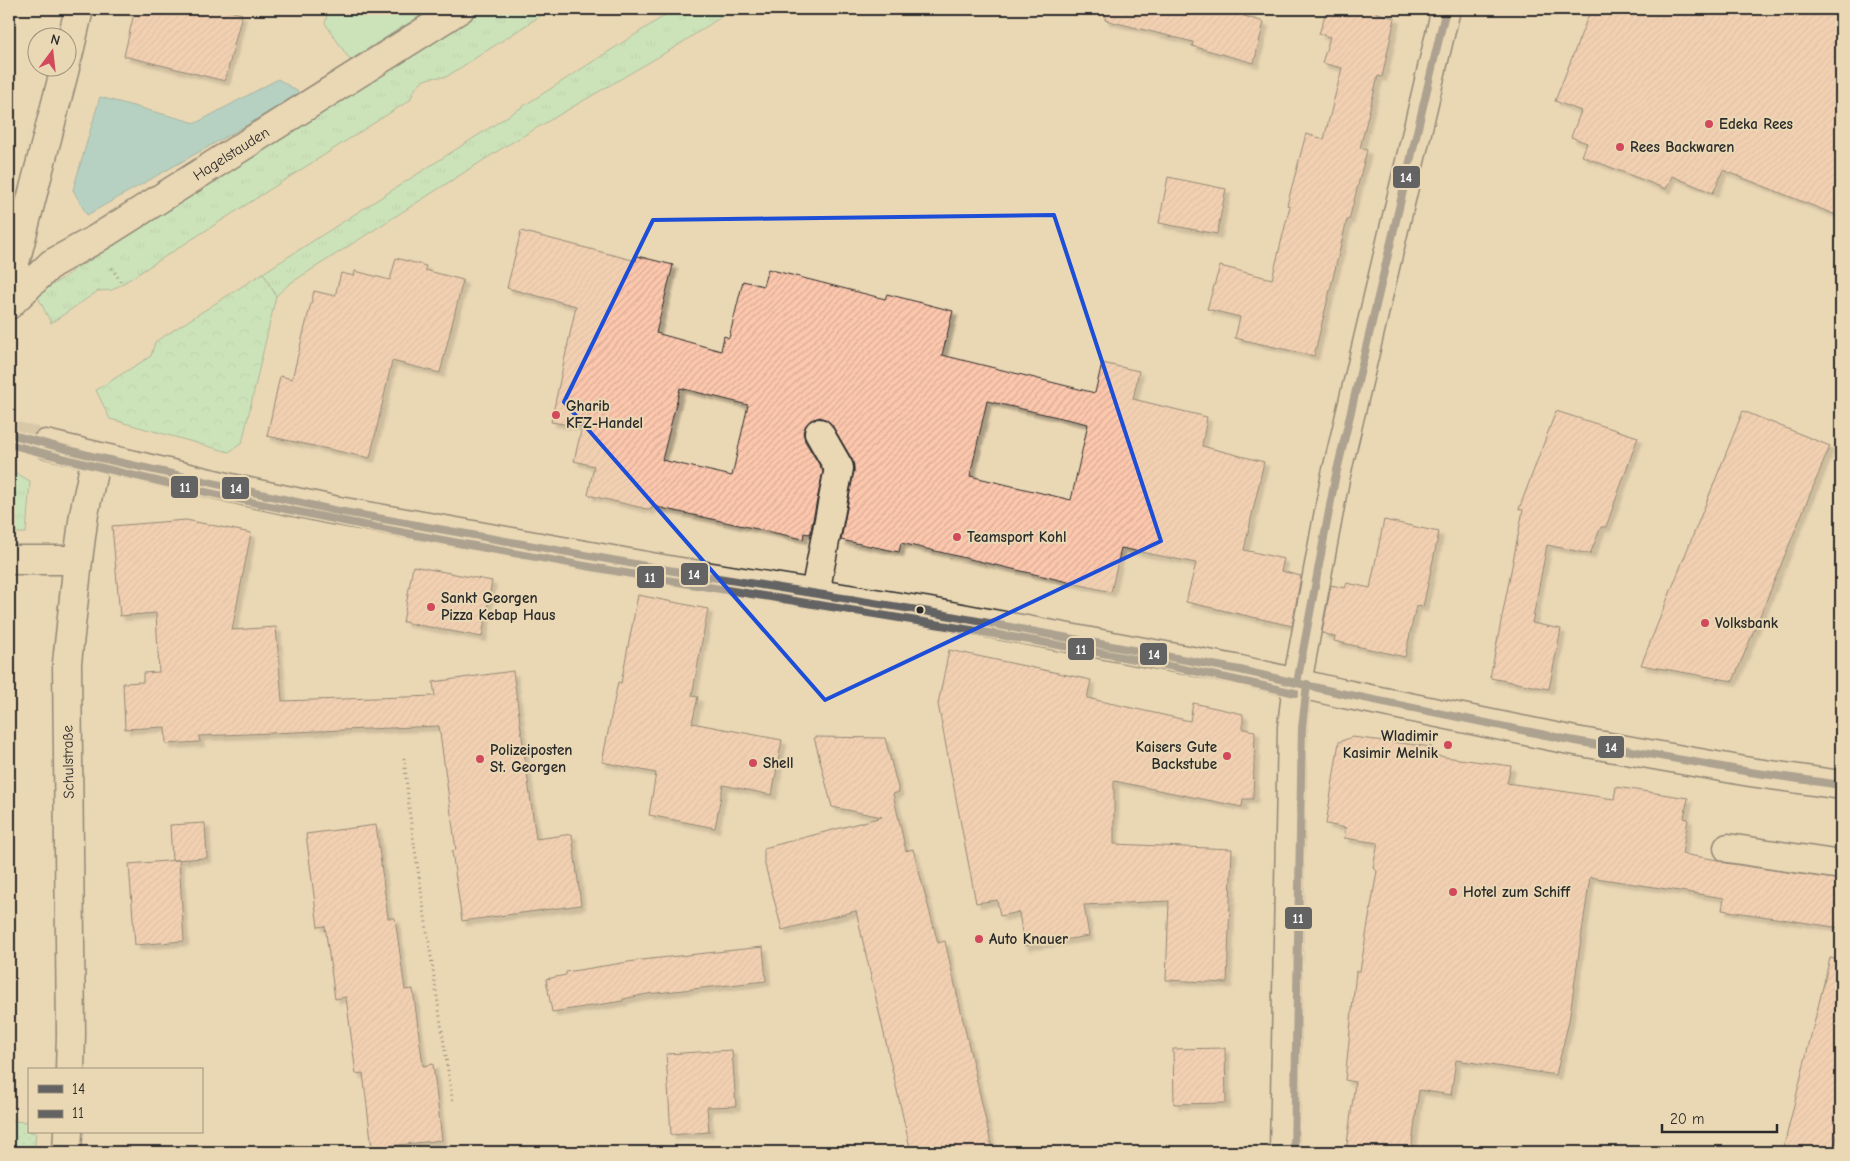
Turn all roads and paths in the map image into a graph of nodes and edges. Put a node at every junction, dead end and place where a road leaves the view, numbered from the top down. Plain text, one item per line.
1 (79, 9) edge
2 (460, 9) edge
3 (1445, 9) edge
4 (75, 28) edge
5 (62, 78) edge
6 (9, 286) edge
7 (9, 305) edge
8 (820, 434) dead end
9 (46, 444) tunnel mouth
10 (96, 456) junction
11 (9, 560) edge
12 (78, 560) junction
13 (815, 594) junction
14 (1297, 683) junction
15 (404, 758) dead end
16 (1841, 786) edge
17 (1728, 848) dead end
18 (1841, 865) edge
19 (70, 1068) edge
20 (453, 1104) dead end
21 (68, 1134) edge
22 (67, 1152) edge
23 (1284, 1152) edge

1 - 4 street
2 - 7 street, Hagelstauden
3 - 14 street
5 - 6 street
8 - 13 street
9 - 10 street
10 - 12 street, Schulstraße
10 - 13 street
11 - 12 street
12 - 19 street, Schulstraße
13 - 14 street
14 - 16 street
14 - 23 street
15 - 20 path
17 - 18 street
21 - 22 street

